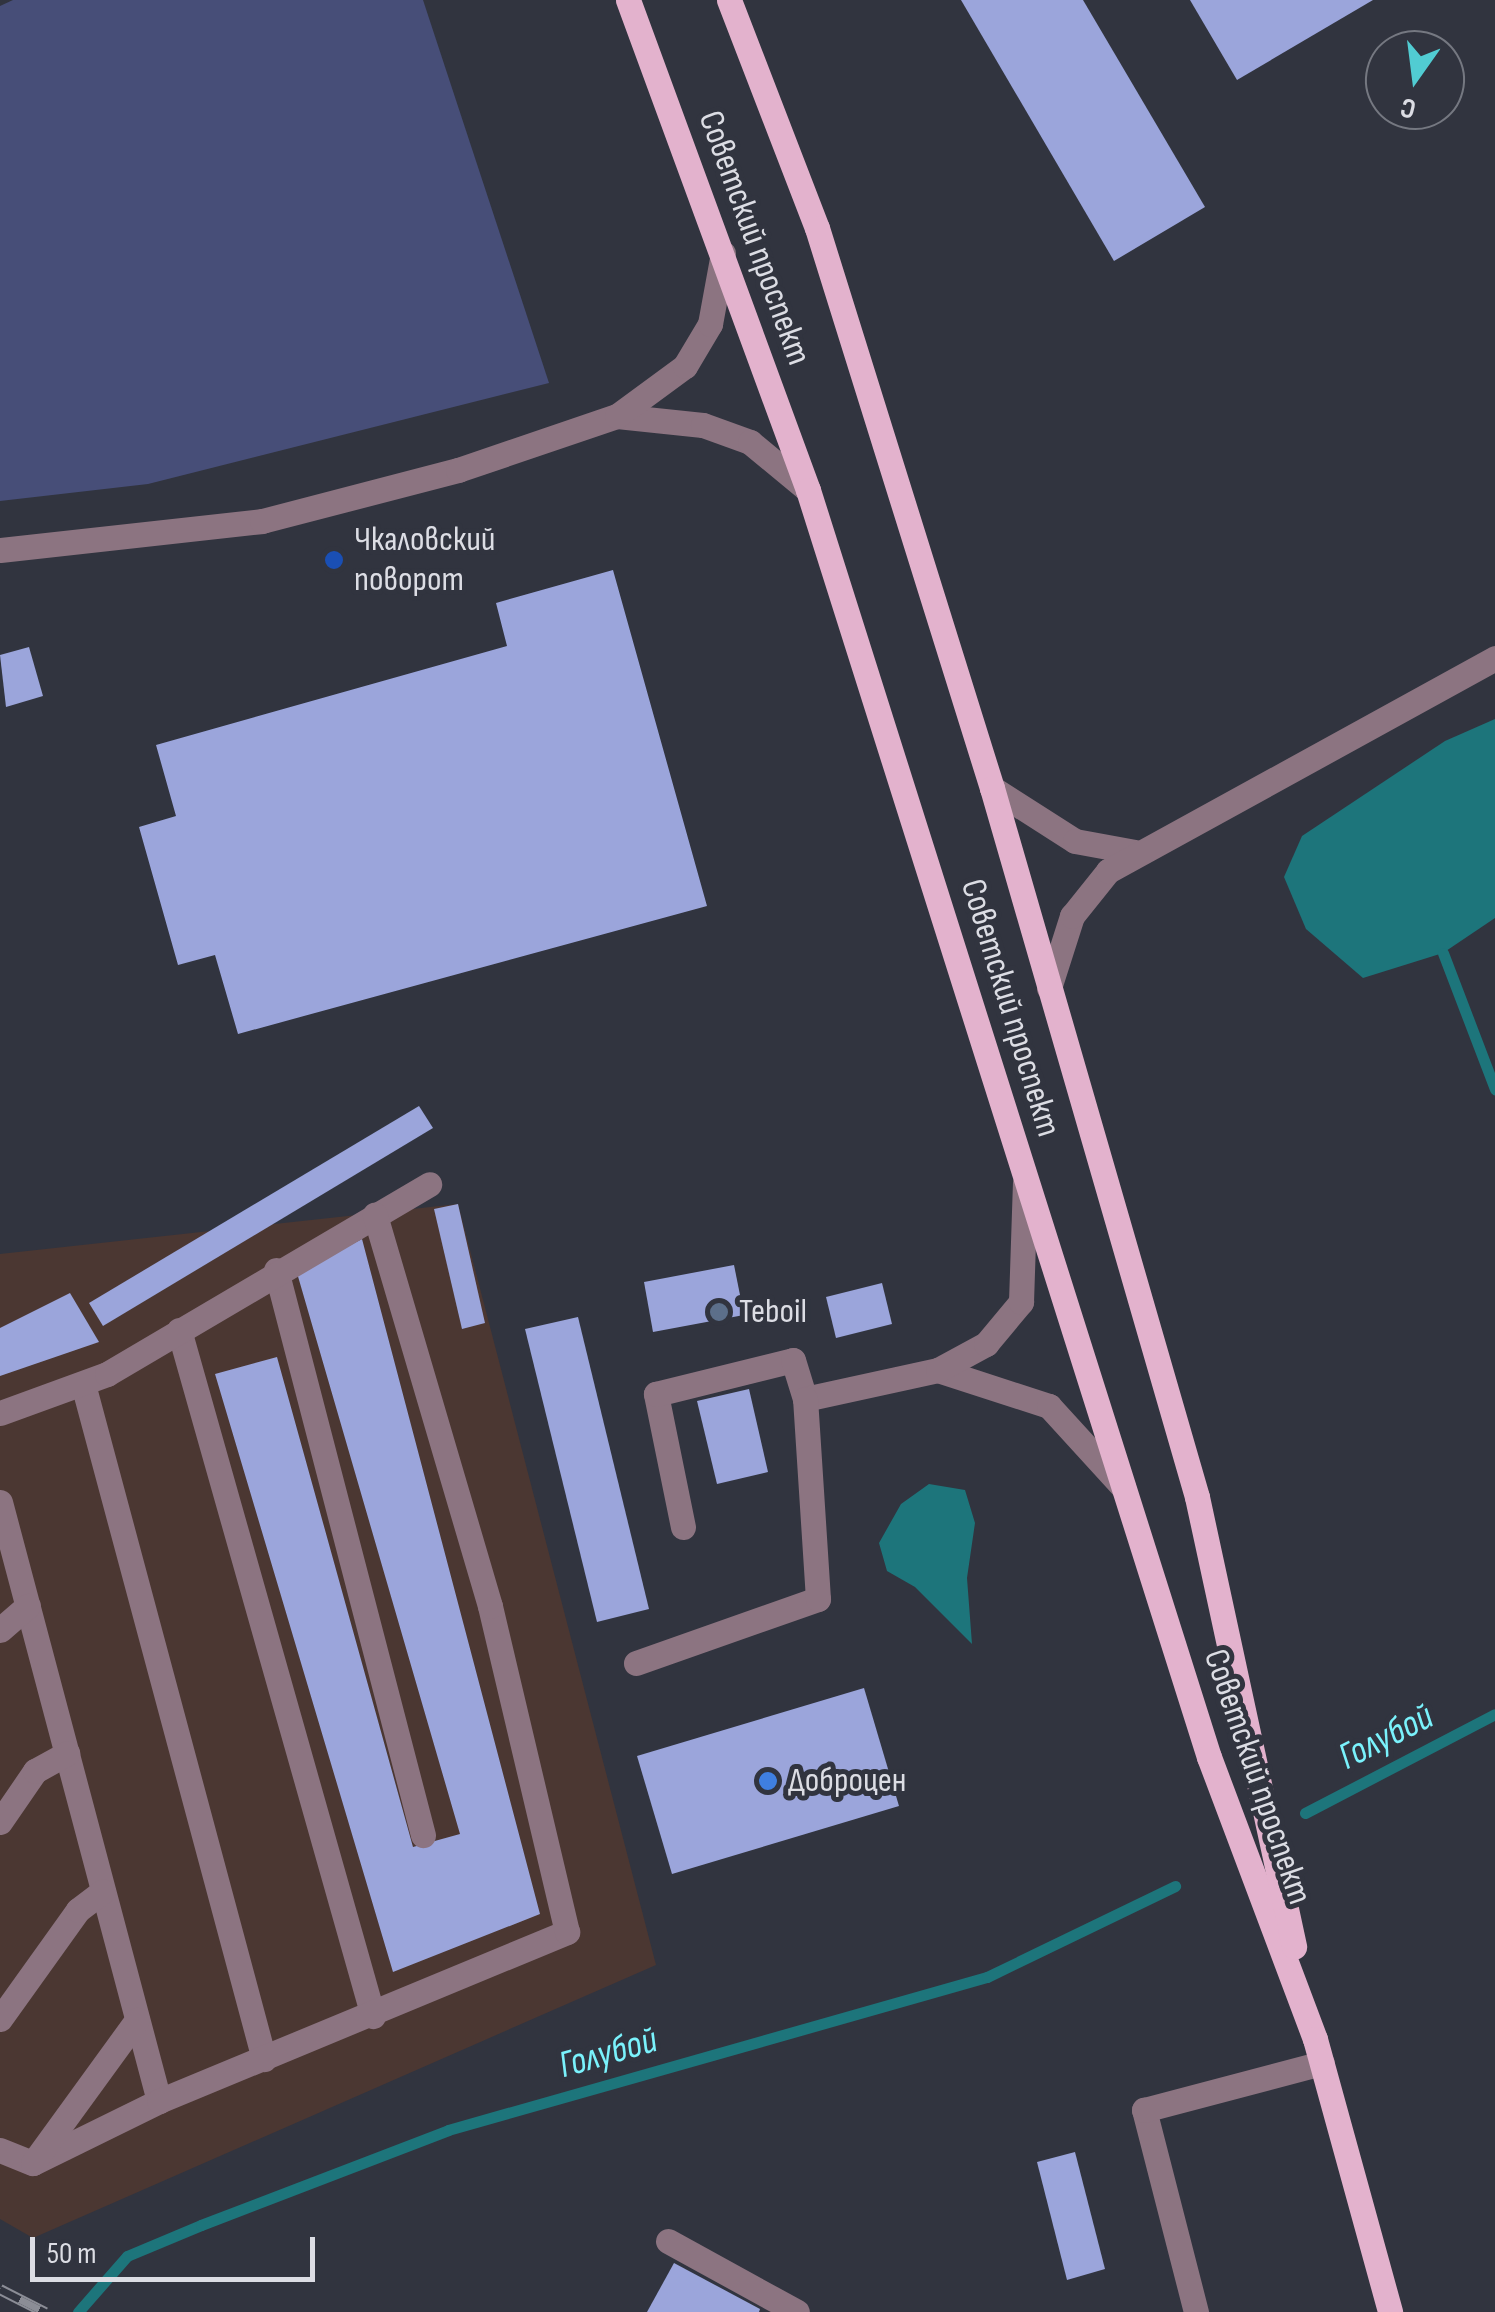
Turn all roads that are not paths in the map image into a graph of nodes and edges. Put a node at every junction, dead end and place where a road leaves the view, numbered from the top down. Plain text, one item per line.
1 (628, 0) edge
2 (730, 0) edge
3 (723, 252) junction
4 (617, 416) junction
5 (808, 490) junction
6 (8, 547) edge
7 (1495, 658) edge
8 (992, 788) junction
9 (1135, 852) junction
10 (1049, 988) junction
11 (1025, 1174) junction
12 (428, 1184) dead end
13 (375, 1216) junction
14 (276, 1270) junction
15 (179, 1330) junction
16 (938, 1370) junction
17 (84, 1384) junction
18 (804, 1399) junction
19 (0, 1413) edge
20 (1124, 1487) junction
21 (0, 1502) edge
22 (683, 1527) dead end
23 (28, 1606) junction
24 (0, 1630) edge
25 (636, 1663) dead end
26 (66, 1753) junction
27 (0, 1822) edge
28 (423, 1835) dead end
29 (103, 1891) junction
30 (373, 2016) junction
31 (0, 2019) edge
32 (138, 2020) junction
33 (1318, 2051) junction
34 (264, 2059) junction
35 (159, 2102) junction
36 (0, 2150) edge
37 (33, 2163) junction
38 (668, 2240) dead end
39 (797, 2312) edge
40 (1196, 2312) edge
41 (1390, 2312) edge

1 - 3 main road, Советский проспект
2 - 8 main road, Советский проспект
3 - 4 street
3 - 5 main road, Советский проспект
4 - 5 street
4 - 6 street
5 - 11 main road, Советский проспект
7 - 9 street
8 - 9 street
8 - 10 main road, Советский проспект
9 - 10 street
10 - 33 main road, Советский проспект
11 - 16 street
11 - 20 main road, Советский проспект
12 - 13 street
13 - 14 street
13 - 30 street
14 - 15 street
14 - 28 street
15 - 17 street
15 - 30 street
16 - 18 street
16 - 20 street
17 - 19 street
17 - 34 street
18 - 22 street
18 - 25 street
20 - 33 main road, Советский проспект
21 - 23 street
23 - 24 street
23 - 26 street
26 - 27 street
26 - 29 street
29 - 31 street
29 - 32 street
30 - 34 street
32 - 35 street
32 - 37 street
33 - 40 street
33 - 41 main road, Советский проспект
34 - 35 street
35 - 37 street
36 - 37 street
38 - 39 street

